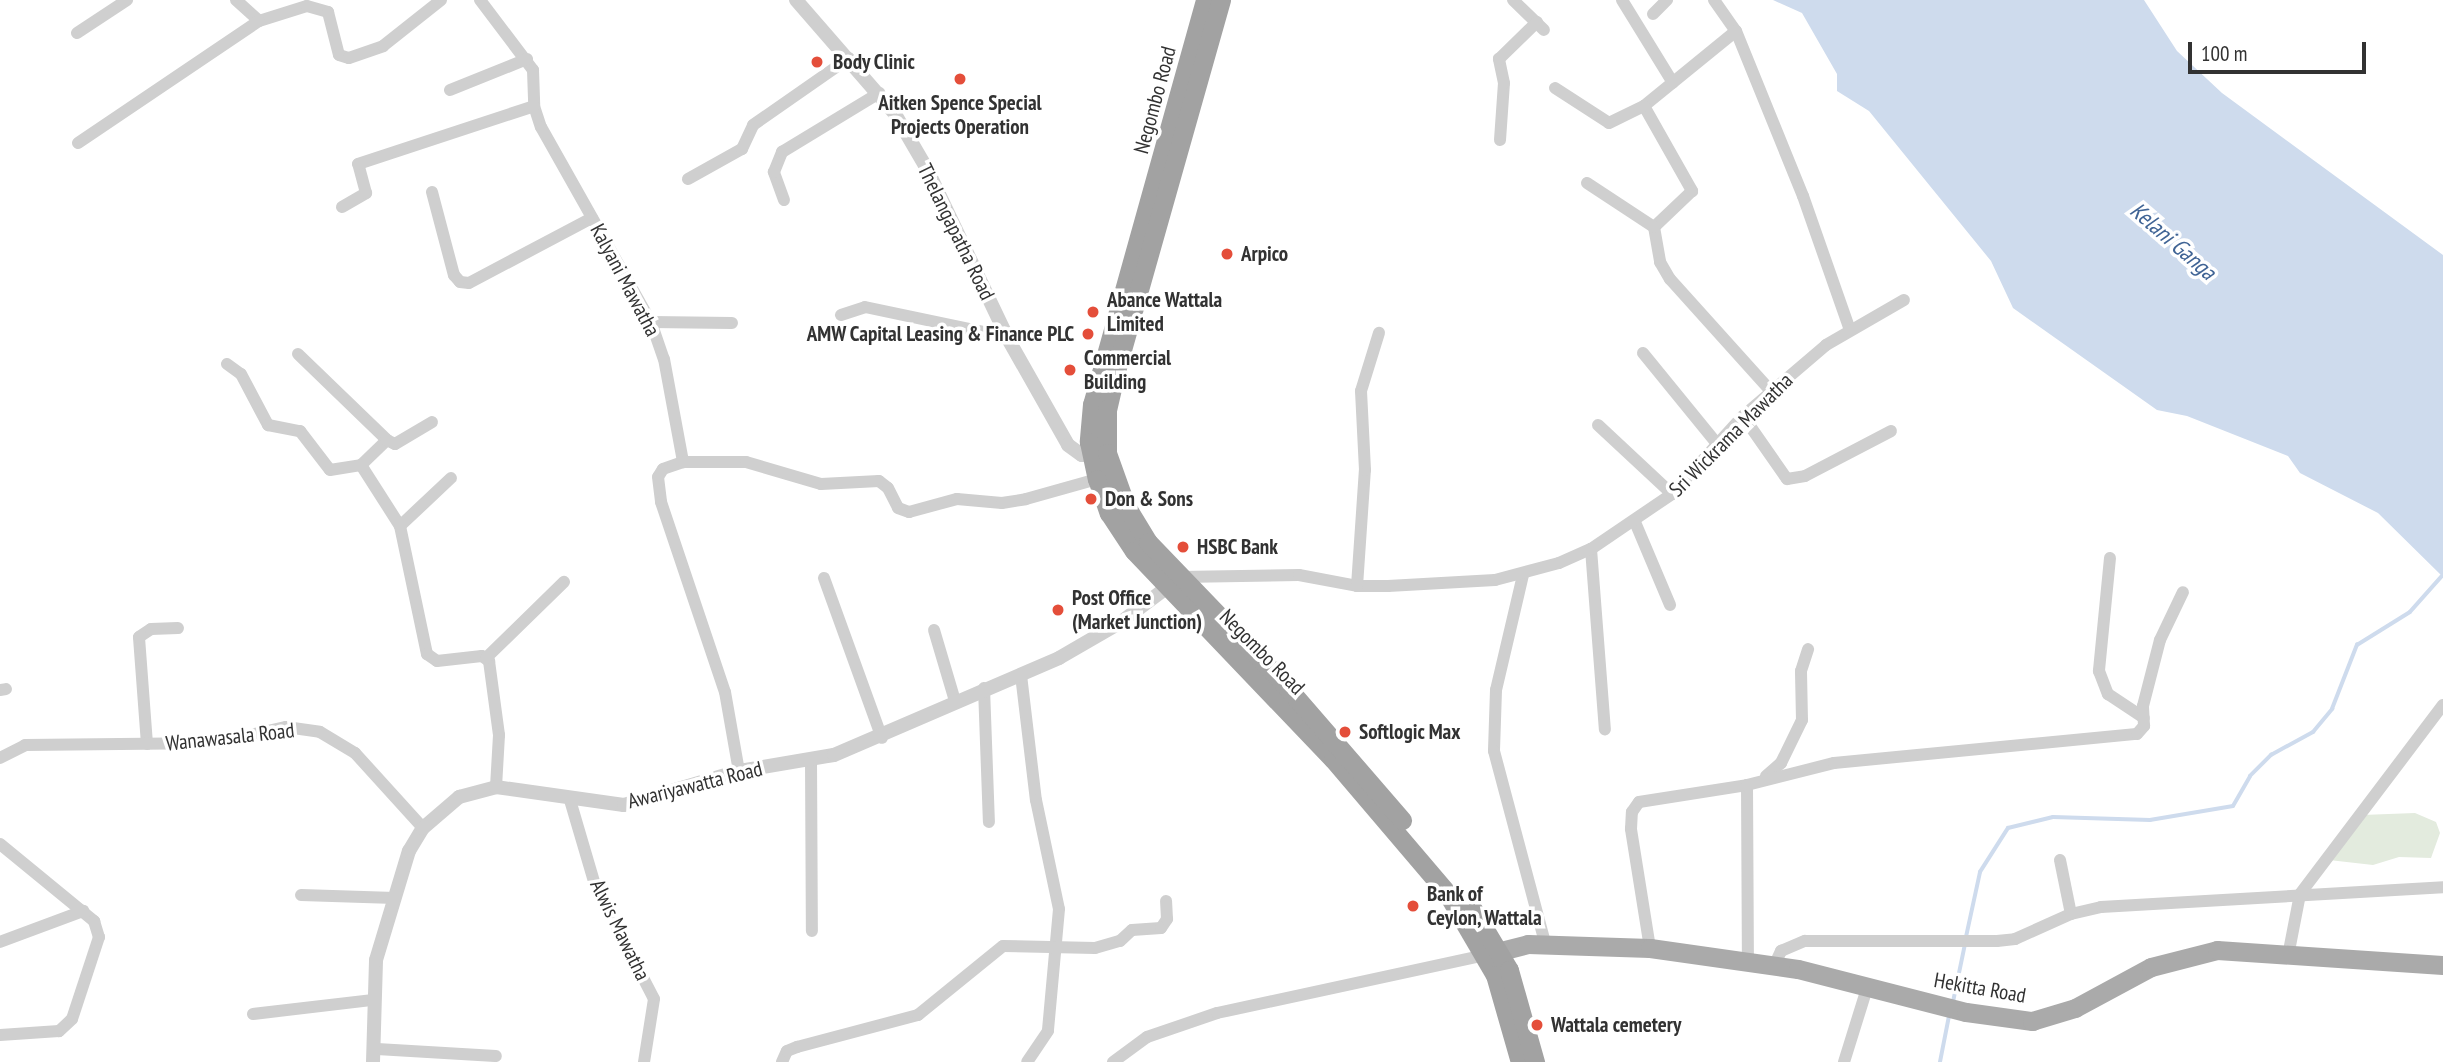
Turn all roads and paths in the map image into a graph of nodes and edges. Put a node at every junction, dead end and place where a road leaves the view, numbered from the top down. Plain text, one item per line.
1 (127, 0) edge
2 (236, 0) edge
3 (441, 0) edge
4 (480, 0) edge
5 (796, 0) edge
6 (1206, 0) edge
7 (1221, 0) edge
8 (1513, 0) edge
9 (1622, 0) edge
10 (1667, 0) edge
11 (1714, 0) edge
12 (1653, 15) dead end
13 (260, 21) junction
14 (1735, 31) junction
15 (77, 33) dead end
16 (849, 58) junction
17 (527, 59) junction
18 (1673, 83) junction
19 (1555, 88) dead end
20 (450, 90) dead end
21 (879, 93) junction
22 (534, 106) junction
23 (1644, 106) junction
24 (1500, 139) dead end
25 (78, 143) dead end
26 (688, 179) dead end
27 (1587, 183) dead end
28 (432, 192) dead end
29 (784, 200) dead end
30 (342, 207) dead end
31 (592, 218) junction
32 (1654, 227) junction
33 (1904, 300) dead end
34 (841, 315) dead end
35 (651, 322) junction
36 (732, 323) dead end
37 (1850, 330) junction
38 (1378, 333) dead end
39 (1007, 337) junction
40 (1643, 353) dead end
41 (298, 354) dead end
42 (228, 364) dead end
43 (1771, 391) junction
44 (1743, 416) junction
45 (432, 422) dead end
46 (1598, 425) dead end
47 (1891, 431) dead end
48 (387, 440) junction
49 (1718, 445) junction
50 (1099, 454) junction
51 (683, 462) junction
52 (361, 464) junction
53 (451, 478) dead end
54 (1097, 479) junction
55 (1672, 494) junction
56 (1635, 522) junction
57 (400, 526) junction
58 (1591, 549) junction
59 (2110, 558) dead end
60 (1523, 575) junction
61 (824, 578) dead end
62 (564, 582) dead end
63 (1173, 583) junction
64 (1357, 586) junction
65 (2183, 592) dead end
66 (1670, 605) dead end
67 (178, 628) dead end
68 (934, 630) dead end
69 (1808, 649) dead end
70 (486, 658) junction
71 (1021, 675) junction
72 (984, 688) junction
73 (955, 701) junction
74 (2441, 711) edge
75 (2144, 718) junction
76 (1605, 729) dead end
77 (882, 737) junction
78 (147, 744) junction
79 (0, 758) edge
80 (811, 761) junction
81 (739, 771) junction
82 (1762, 780) junction
83 (1747, 785) junction
84 (496, 787) junction
85 (570, 800) junction
86 (989, 822) dead end
87 (423, 828) junction
88 (0, 844) edge
89 (2060, 860) dead end
90 (2443, 887) edge
91 (2300, 894) junction
92 (301, 895) dead end
93 (395, 898) junction
94 (1166, 901) dead end
95 (83, 911) junction
96 (2071, 914) junction
97 (812, 931) dead end
98 (0, 942) edge
99 (1545, 943) junction
100 (1057, 947) junction
101 (1650, 948) junction
102 (1492, 952) junction
103 (2288, 956) junction
104 (1748, 961) junction
105 (2443, 965) edge
106 (1774, 966) junction
107 (1868, 985) junction
108 (373, 1000) junction
109 (253, 1014) dead end
110 (0, 1035) edge
111 (375, 1056) edge
112 (496, 1056) dead end
113 (644, 1062) edge
114 (782, 1062) edge
115 (1027, 1062) edge
116 (1113, 1062) edge
117 (1520, 1062) edge
118 (1535, 1062) edge
119 (1844, 1062) edge

1 - 15 street
2 - 13 street
3 - 13 street
4 - 17 street, Kalyani Mawatha
5 - 16 street, Thelangapatha Road
6 - 50 highway, Negombo Road
7 - 50 highway, Negombo Road
8 - 24 street
9 - 18 street
10 - 12 street
11 - 14 street
13 - 25 street
14 - 18 street
14 - 37 street
16 - 21 street, Thelangapatha Road
16 - 26 street
17 - 20 street
17 - 22 street, Kalyani Mawatha
18 - 23 street
19 - 23 street
21 - 29 street
21 - 39 street, Thelangapatha Road
22 - 30 street
22 - 31 street, Kalyani Mawatha
23 - 32 street
27 - 32 street
28 - 31 street
31 - 35 street, Kalyani Mawatha
32 - 43 street
33 - 37 street, Sri Wickrama Mawatha
34 - 39 street
35 - 36 street
35 - 51 street, Kalyani Mawatha
37 - 43 street, Sri Wickrama Mawatha
38 - 64 street
39 - 50 street, Thelangapatha Road
40 - 49 street
41 - 48 street
42 - 52 street
43 - 44 street, Sri Wickrama Mawatha
44 - 47 street
44 - 49 street, Sri Wickrama Mawatha
45 - 48 street
46 - 55 street
48 - 52 street
49 - 55 street, Sri Wickrama Mawatha
50 - 54 highway, Negombo Road
50 - 63 highway, Negombo Road
51 - 54 street
51 - 81 street
52 - 57 street
53 - 57 street
54 - 63 highway, Negombo Road
55 - 56 street, Sri Wickrama Mawatha
56 - 58 street, Sri Wickrama Mawatha
56 - 66 street
57 - 70 street
58 - 60 street, Sri Wickrama Mawatha
58 - 76 street
59 - 75 street
60 - 64 street, Sri Wickrama Mawatha
60 - 99 street
61 - 77 street
62 - 70 street
63 - 64 street, Sri Wickrama Mawatha
63 - 71 street, Awariyawatta Road
63 - 102 highway, Negombo Road
65 - 75 street
67 - 78 street
68 - 73 street
69 - 82 street
70 - 84 street
71 - 72 street, Awariyawatta Road
71 - 100 street
72 - 73 street, Awariyawatta Road
72 - 86 street
73 - 77 street, Awariyawatta Road
74 - 91 street
75 - 82 street
77 - 80 street, Awariyawatta Road
78 - 79 street, Wanawasala Road
78 - 87 street, Wanawasala Road
80 - 81 street, Awariyawatta Road
80 - 97 street
81 - 85 street, Awariyawatta Road
82 - 83 street
83 - 101 street
83 - 104 street
84 - 85 street, Awariyawatta Road
84 - 87 street, Awariyawatta Road
85 - 113 street, Alwis Mawatha
87 - 93 street, Awariyawatta Road
88 - 95 street
89 - 96 street
90 - 91 street
91 - 96 street
91 - 103 street
92 - 93 street
93 - 108 street, Awariyawatta Road
94 - 100 street
95 - 98 street
95 - 110 street
96 - 106 street
99 - 101 main road, Hekitta Road
99 - 102 main road, Hekitta Road
100 - 114 street
100 - 115 street
101 - 104 main road, Hekitta Road
102 - 116 street
102 - 117 highway, Negombo Road
102 - 118 highway, Negombo Road
103 - 105 main road, Hekitta Road
103 - 107 main road, Hekitta Road
104 - 106 main road, Hekitta Road
106 - 107 main road, Hekitta Road
107 - 119 street
108 - 109 street
108 - 111 street, Awariyawatta Road
111 - 112 street

